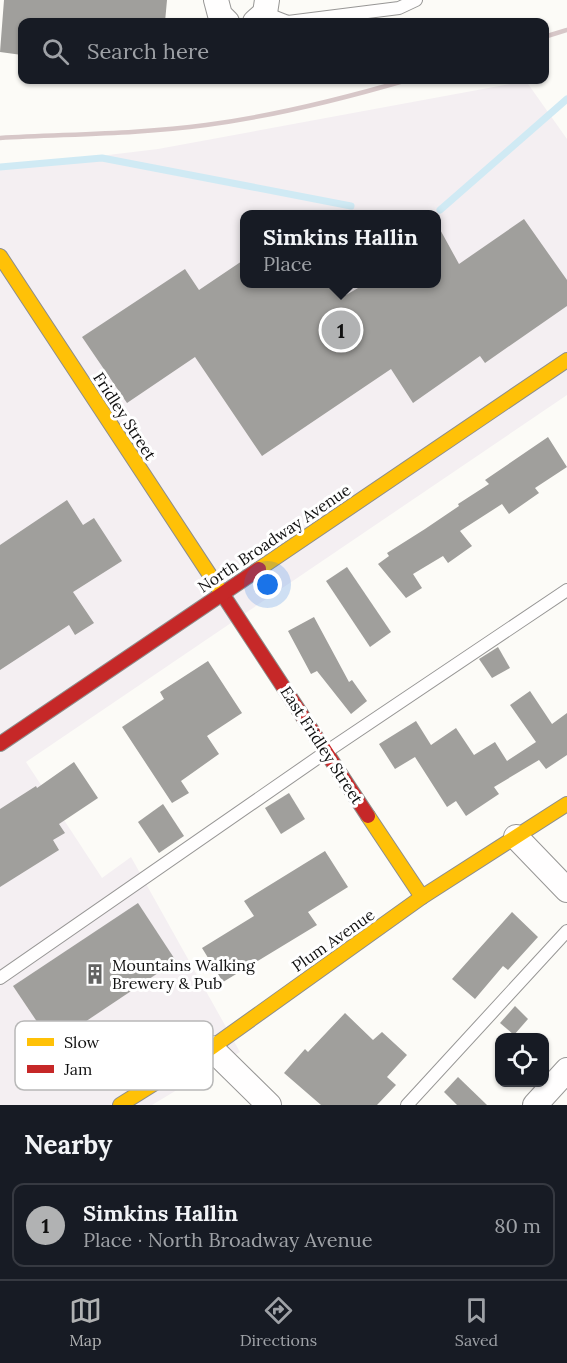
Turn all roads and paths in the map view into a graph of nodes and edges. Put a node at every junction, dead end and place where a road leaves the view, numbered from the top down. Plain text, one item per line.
1 (216, 0) edge
2 (416, 0) edge
3 (262, 12) edge
4 (223, 18) edge
5 (278, 18) edge
6 (320, 18) edge
7 (0, 256) edge
8 (567, 360) edge
9 (567, 590) edge
10 (221, 593) junction
11 (0, 744) edge
12 (326, 752) junction
13 (567, 804) edge
14 (516, 837) junction
15 (567, 890) edge
16 (422, 897) junction
17 (567, 931) edge
18 (0, 978) edge
19 (213, 1046) edge
20 (213, 1051) edge
21 (567, 1070) edge
22 (144, 1090) edge
23 (120, 1105) edge
24 (269, 1105) edge
25 (406, 1105) edge
26 (535, 1105) edge

1 - 4 street
2 - 6 lane
3 - 5 lane
7 - 10 street, Fridley Street
8 - 10 street, North Broadway Avenue
9 - 12 lane
10 - 11 street, North Broadway Avenue
10 - 12 street, East Fridley Street
12 - 16 street, East Fridley Street
12 - 18 lane
13 - 14 street, Plum Avenue
14 - 15 street
14 - 16 street, Plum Avenue
16 - 19 street, Plum Avenue
17 - 25 lane
20 - 24 street
21 - 26 street
22 - 23 street, Plum Avenue

